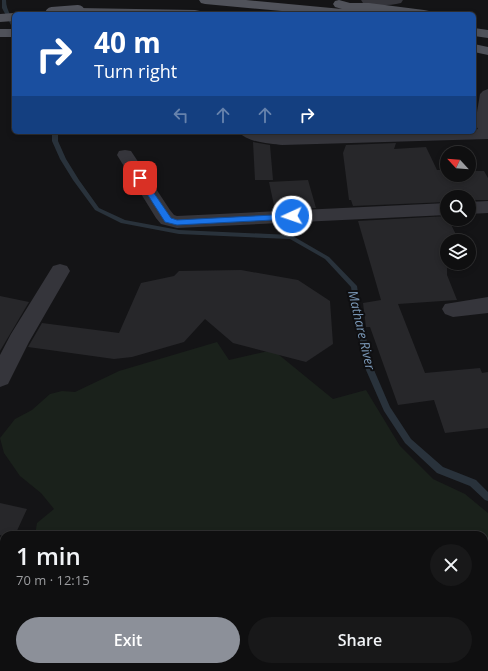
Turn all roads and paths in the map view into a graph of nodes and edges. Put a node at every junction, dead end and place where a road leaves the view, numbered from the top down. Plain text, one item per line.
1 (204, 0) edge
2 (307, 0) edge
3 (367, 0) edge
4 (397, 0) edge
5 (354, 7) edge
6 (54, 11) edge
7 (140, 12) edge
8 (408, 12) edge
9 (12, 17) edge
10 (0, 18) edge
11 (476, 22) edge
12 (488, 25) edge
13 (476, 32) edge
14 (0, 33) edge
15 (12, 33) edge
16 (488, 34) edge
17 (476, 48) edge
18 (488, 51) edge
19 (476, 59) edge
20 (488, 62) edge
21 (476, 87) edge
22 (488, 90) edge
23 (488, 94) edge
24 (476, 133) edge
25 (488, 133) edge
26 (253, 134) edge
27 (459, 134) edge
28 (125, 155) dead end
29 (488, 207) edge
30 (476, 208) edge
31 (440, 209) edge
32 (60, 271) dead end
33 (488, 305) edge
34 (453, 309) dead end
35 (0, 378) edge

1 - 5 main road
2 - 5 main road
3 - 4 street
5 - 8 main road
6 - 7 main road, bridge
9 - 10 main road
11 - 12 main road
13 - 16 main road
14 - 15 main road
17 - 18 main road
19 - 20 main road
21 - 22 street
23 - 25 street
24 - 25 street
26 - 27 street
28 - 31 street
29 - 30 street
32 - 35 street
33 - 34 street

